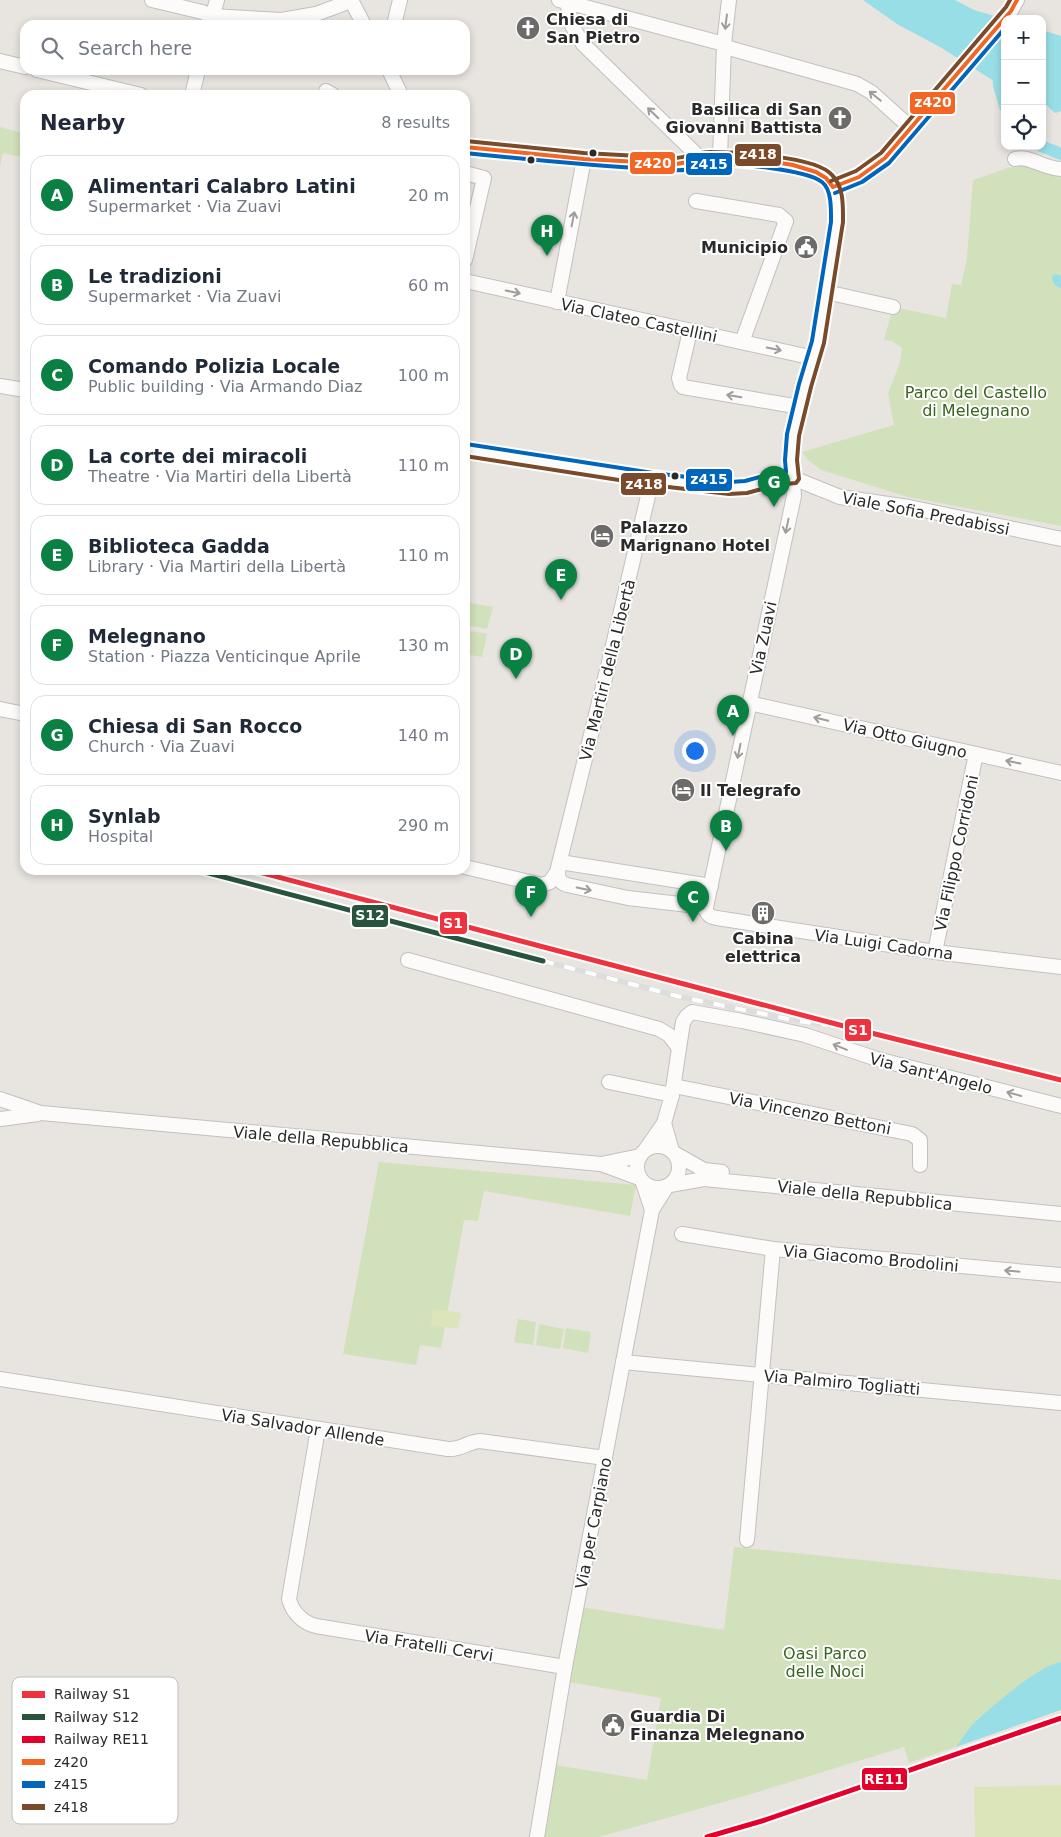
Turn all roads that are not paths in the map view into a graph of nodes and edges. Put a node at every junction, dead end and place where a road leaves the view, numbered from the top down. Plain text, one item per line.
1 (152, 0) edge
2 (217, 0) edge
3 (400, 0) edge
4 (729, 0) edge
5 (351, 1) edge
6 (564, 1) edge
7 (1015, 4) edge
8 (211, 20) edge
9 (361, 20) edge
10 (395, 20) edge
11 (724, 44) junction
12 (0, 61) edge
13 (20, 66) edge
14 (58, 75) edge
15 (197, 75) edge
16 (391, 75) edge
17 (120, 90) edge
18 (193, 90) edge
19 (399, 90) edge
20 (911, 128) junction
21 (470, 148) edge
22 (720, 158) junction
23 (584, 159) junction
24 (701, 159) junction
25 (1015, 159) dead end
26 (1061, 169) edge
27 (470, 174) edge
28 (833, 187) junction
29 (696, 201) dead end
30 (470, 238) edge
31 (470, 282) edge
32 (826, 292) junction
33 (557, 302) junction
34 (893, 307) dead end
35 (690, 331) junction
36 (742, 342) junction
37 (814, 358) junction
38 (0, 386) edge
39 (20, 389) edge
40 (800, 407) junction
41 (470, 451) edge
42 (793, 478) junction
43 (652, 479) junction
44 (1061, 539) edge
45 (749, 703) junction
46 (0, 710) edge
47 (20, 713) edge
48 (976, 754) junction
49 (1061, 773) edge
50 (560, 862) junction
51 (470, 868) edge
52 (711, 886) junction
53 (707, 911) junction
54 (935, 952) junction
55 (408, 960) dead end
56 (1061, 968) edge
57 (680, 1043) junction
58 (609, 1082) dead end
59 (673, 1090) junction
60 (0, 1099) edge
61 (1061, 1106) edge
62 (41, 1113) junction
63 (0, 1120) edge
64 (664, 1124) junction
65 (673, 1152) junction
66 (643, 1153) junction
67 (601, 1164) junction
68 (920, 1165) dead end
69 (641, 1181) junction
70 (669, 1186) junction
71 (1061, 1205) edge
72 (652, 1210) junction
73 (1061, 1214) edge
74 (682, 1234) dead end
75 (773, 1250) junction
76 (1061, 1275) edge
77 (623, 1362) junction
78 (761, 1375) junction
79 (0, 1379) edge
80 (1061, 1403) edge
81 (318, 1429) junction
82 (605, 1458) junction
83 (747, 1540) dead end
84 (565, 1667) junction
85 (537, 1837) edge

1 - 8 street
2 - 8 street
3 - 10 street
4 -> 11 street
5 - 8 street
5 - 9 street
6 - 11 street
24 -> 6 street
7 - 20 street
20 -> 11 street
11 - 22 street
12 - 13 street
14 - 17 street
15 - 18 street
16 - 19 street
20 - 28 street
21 - 23 street
22 - 24 street
22 - 28 street
23 - 24 street
33 -> 23 street
25 - 26 street
27 - 30 street
28 - 32 street, Via Zuavi
29 - 36 street
31 -> 33 street, Via Clateo Castellini
32 - 34 street
32 - 37 street, Via Zuavi
33 - 35 street, Via Clateo Castellini
35 - 36 street, Via Clateo Castellini
40 -> 35 street
36 -> 37 street, Via Clateo Castellini
37 - 40 street, Via Zuavi
38 - 39 street
40 - 42 street, Via Zuavi
41 - 43 street
42 - 43 street
42 - 44 street, Viale Sofia Predabissi
42 -> 45 street, Via Zuavi
43 - 50 street, Via Martiri della Libertà
48 -> 45 street, Via Otto Giugno
45 -> 52 street, Via Zuavi
46 - 47 street
49 -> 48 street, Via Otto Giugno
48 - 54 street, Via Filippo Corridoni
50 - 51 street
50 - 52 street
50 -> 53 street, Via Luigi Cadorna
52 - 53 street, Via Zuavi
53 - 54 street, Via Luigi Cadorna
54 - 56 street, Via Luigi Cadorna
55 - 57 street
57 - 59 street
61 -> 57 street, Via Sant'Angelo
58 - 59 street, Via Vincenzo Bettoni
59 - 64 street
59 - 68 street, Via Vincenzo Bettoni
60 - 62 street, Viale della Repubblica
62 - 63 street, Viale della Repubblica
62 - 67 street, Viale della Repubblica
64 - 65 street
64 - 66 street
65 - 66 street, Viale della Repubblica
65 - 70 street
65 - 71 street, Viale della Repubblica
66 - 67 street, Viale della Repubblica
66 - 69 street
67 - 69 street, Viale della Repubblica
69 - 70 street, Viale della Repubblica
69 - 72 street, Via per Carpiano
70 - 72 street, Via per Carpiano
70 - 73 street, Viale della Repubblica
72 - 77 street, Via per Carpiano
74 - 75 street, Via Giacomo Brodolini
76 -> 75 street, Via Giacomo Brodolini
75 - 78 street
77 - 78 street, Via Palmiro Togliatti
77 - 82 street, Via per Carpiano
78 - 80 street, Via Palmiro Togliatti
78 - 83 street
79 - 81 street, Via Salvador Allende
81 - 82 street, Via Salvador Allende
81 - 84 street, Via Fratelli Cervi
82 - 84 street, Via per Carpiano
84 - 85 street, Via per Carpiano

